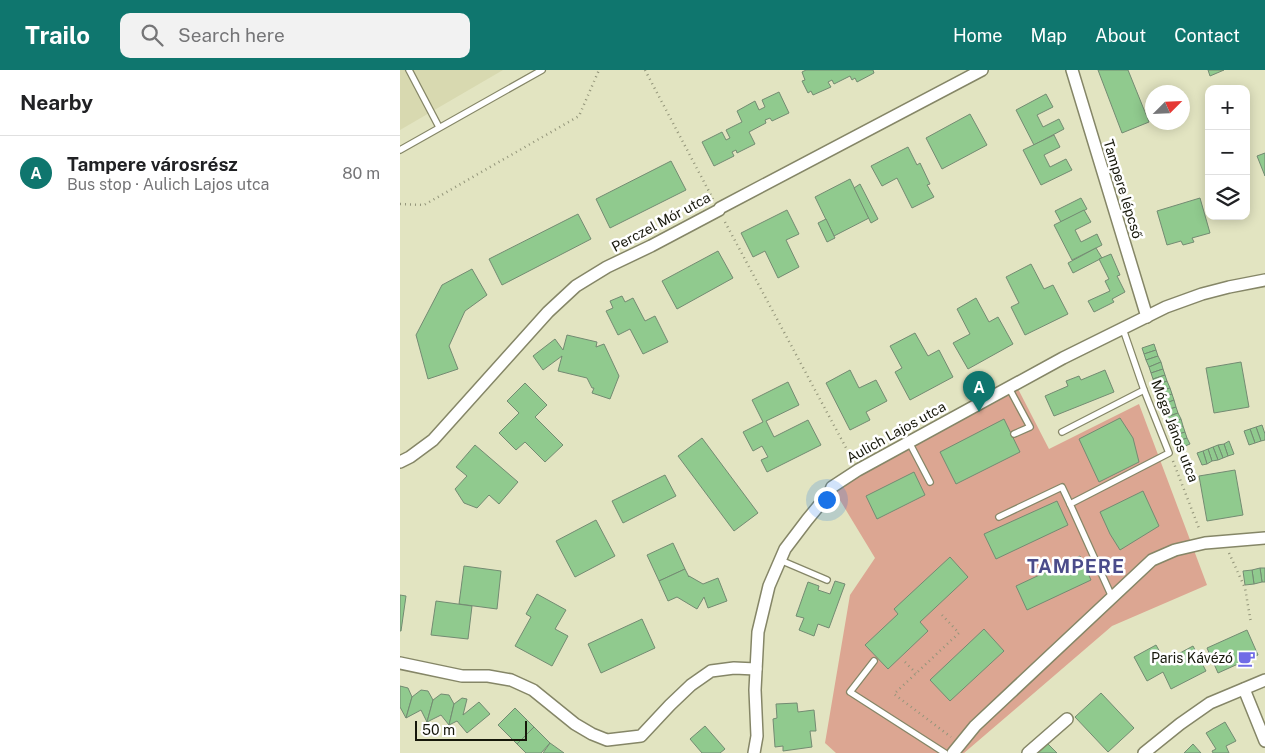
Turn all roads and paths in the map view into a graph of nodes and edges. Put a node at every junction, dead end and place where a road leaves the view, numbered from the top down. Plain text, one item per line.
1 (409, 70) edge
2 (542, 70) edge
3 (600, 70) edge
4 (646, 70) edge
5 (982, 70) edge
6 (1072, 70) edge
7 (439, 127) junction
8 (400, 150) edge
9 (400, 204) edge
10 (718, 210) junction
11 (1265, 280) edge
12 (1147, 316) junction
13 (1123, 328) junction
14 (1010, 388) junction
15 (1144, 390) junction
16 (1062, 432) dead end
17 (1014, 434) dead end
18 (909, 442) junction
19 (1169, 453) junction
20 (400, 462) edge
21 (858, 470) junction
22 (930, 482) dead end
23 (1070, 504) junction
24 (999, 517) dead end
25 (1265, 538) edge
26 (1224, 540) junction
27 (1205, 542) junction
28 (780, 560) junction
29 (827, 580) dead end
30 (1112, 597) junction
31 (942, 615) dead end
32 (1251, 623) dead end
33 (874, 661) dead end
34 (904, 662) dead end
35 (400, 663) edge
36 (756, 669) junction
37 (916, 673) junction
38 (1265, 680) edge
39 (1244, 689) junction
40 (1067, 719) dead end
41 (1265, 741) edge
42 (957, 749) edge
43 (754, 753) edge
44 (945, 753) edge
45 (1028, 753) edge
46 (1144, 753) edge

1 - 7 lane
2 - 7 lane
3 - 9 path
4 - 10 path
5 - 10 street, Perczel Mór utca
6 - 12 street, Tampere lépcső
7 - 8 lane
10 - 20 street, Perczel Mór utca
10 - 21 path
11 - 12 street, Aulich Lajos utca
12 - 13 street, Aulich Lajos utca
13 - 14 street, Aulich Lajos utca
13 - 15 lane, Móga János utca
14 - 17 lane
14 - 18 street, Aulich Lajos utca
15 - 16 lane
15 - 19 lane, Móga János utca
18 - 21 street, Aulich Lajos utca
18 - 22 lane
19 - 23 lane
19 - 27 path, Móga János utca
21 - 28 street, Aulich Lajos utca
23 - 24 lane
23 - 30 lane
25 - 26 street
26 - 27 street
26 - 32 path
27 - 30 street
28 - 29 lane
28 - 36 street, Aulich Lajos utca
30 - 42 street
31 - 37 path
33 - 44 lane
34 - 37 path
35 - 36 street
36 - 43 street, Aulich Lajos utca
37 - 42 path
38 - 39 street
39 - 41 street
39 - 46 street
40 - 45 street

